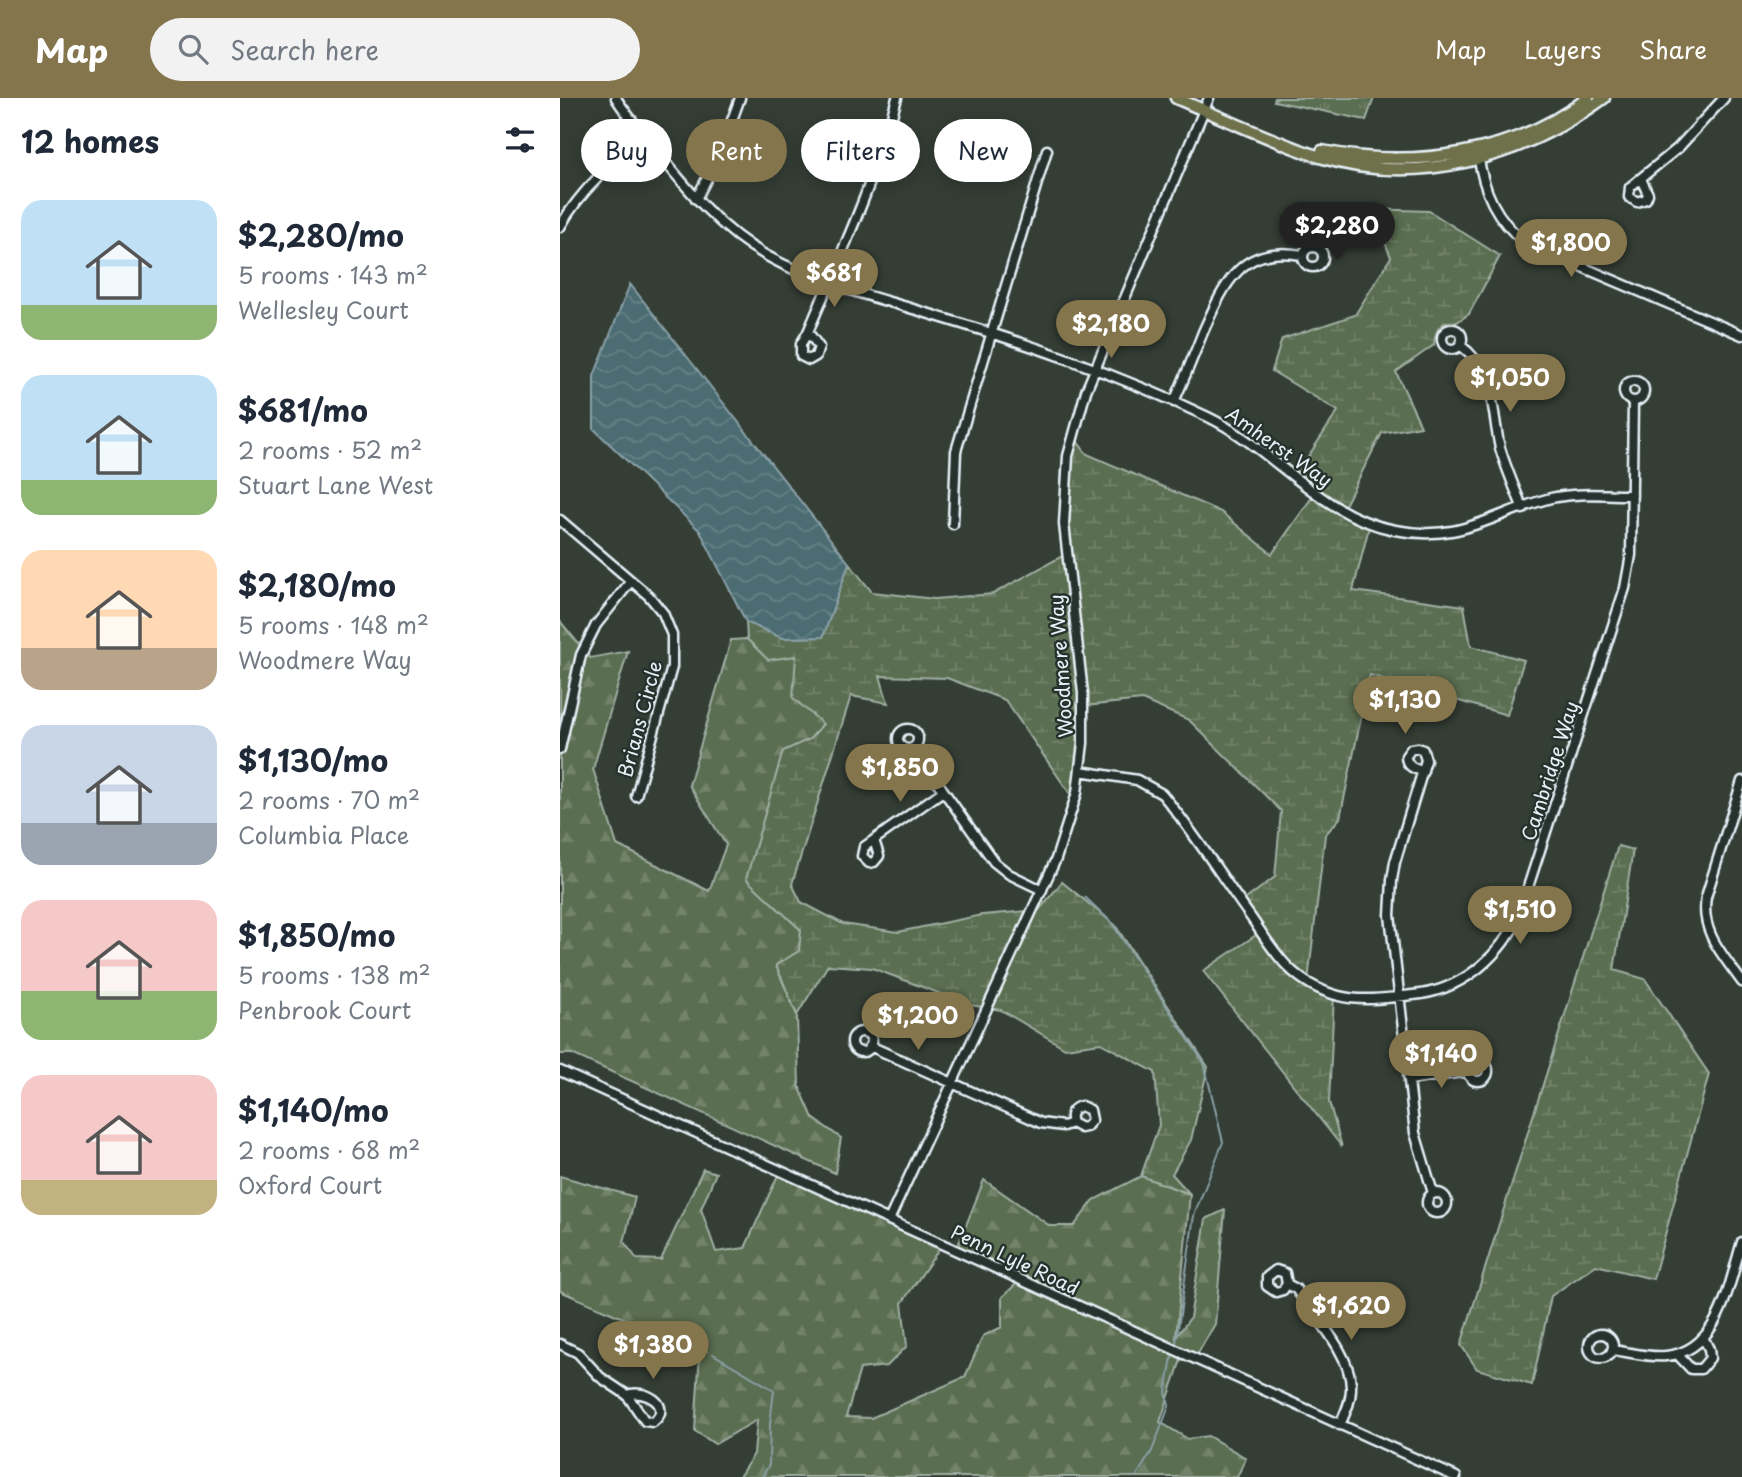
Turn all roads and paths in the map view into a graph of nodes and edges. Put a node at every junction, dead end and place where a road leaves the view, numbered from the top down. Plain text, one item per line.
1 (616, 98) edge
2 (740, 98) edge
3 (897, 98) edge
4 (1176, 98) edge
5 (1209, 98) edge
6 (1588, 98) edge
7 (1604, 98) edge
8 (1724, 98) edge
9 (1203, 109) junction
10 (632, 119) edge
11 (1047, 150) dead end
12 (1478, 155) junction
13 (672, 170) edge
14 (1641, 179) dead end
15 (593, 182) edge
16 (696, 199) junction
17 (560, 227) edge
18 (1302, 255) dead end
19 (830, 282) junction
20 (808, 332) dead end
21 (992, 333) junction
22 (1742, 335) edge
23 (1460, 345) dead end
24 (1095, 369) junction
25 (1174, 402) junction
26 (1633, 402) dead end
27 (1632, 495) junction
28 (1523, 509) junction
29 (560, 520) edge
30 (953, 524) dead end
31 (631, 581) junction
32 (913, 748) dead end
33 (560, 749) edge
34 (1080, 771) junction
35 (1423, 771) dead end
36 (1742, 781) edge
37 (943, 790) junction
38 (635, 796) dead end
39 (874, 841) dead end
40 (1042, 890) junction
41 (1742, 982) edge
42 (1399, 997) junction
43 (870, 1046) dead end
44 (560, 1071) edge
45 (1469, 1071) dead end
46 (1409, 1080) junction
47 (953, 1085) junction
48 (1072, 1123) dead end
49 (1433, 1193) dead end
50 (889, 1220) junction
51 (1742, 1242) edge
52 (1287, 1283) dead end
53 (1704, 1339) junction
54 (560, 1344) edge
55 (1612, 1350) dead end
56 (1677, 1354) junction
57 (627, 1395) junction
58 (1340, 1425) junction
59 (1457, 1477) edge

1 - 10 street, Amherst Way
2 - 16 street
3 - 19 street
4 - 9 main road
5 - 9 street, Woodmere Way
6 - 12 main road
7 - 12 main road
8 - 14 street
9 - 12 main road
9 - 24 street, Woodmere Way
11 - 21 street
12 - 22 street
13 - 16 street, Amherst Way
15 - 17 street
16 - 19 street, Amherst Way
18 - 25 street
19 - 20 street
19 - 21 street, Amherst Way
21 - 24 street, Amherst Way
21 - 30 street
23 - 28 street
24 - 25 street, Amherst Way
24 - 34 street, Woodmere Way
25 - 28 street, Amherst Way
26 - 27 street, Cambridge Way
27 - 28 street, Amherst Way
27 - 42 street, Cambridge Way
29 - 31 street, Brians Circle
31 - 33 street
31 - 38 street, Brians Circle
32 - 37 street
34 - 40 street, Woodmere Way
34 - 42 street, Cambridge Way
35 - 42 street
36 - 41 street
37 - 39 street
37 - 40 street
40 - 47 street, Woodmere Way
42 - 46 street
43 - 47 street
44 - 50 street, Penn Lyle Road
45 - 46 street
46 - 49 street
47 - 48 street
47 - 50 street, Woodmere Way
50 - 58 street, Penn Lyle Road
51 - 53 street
52 - 58 street
53 - 56 street
53 - 56 street
54 - 57 street
55 - 56 street
57 - 57 street
58 - 59 street, Penn Lyle Road

